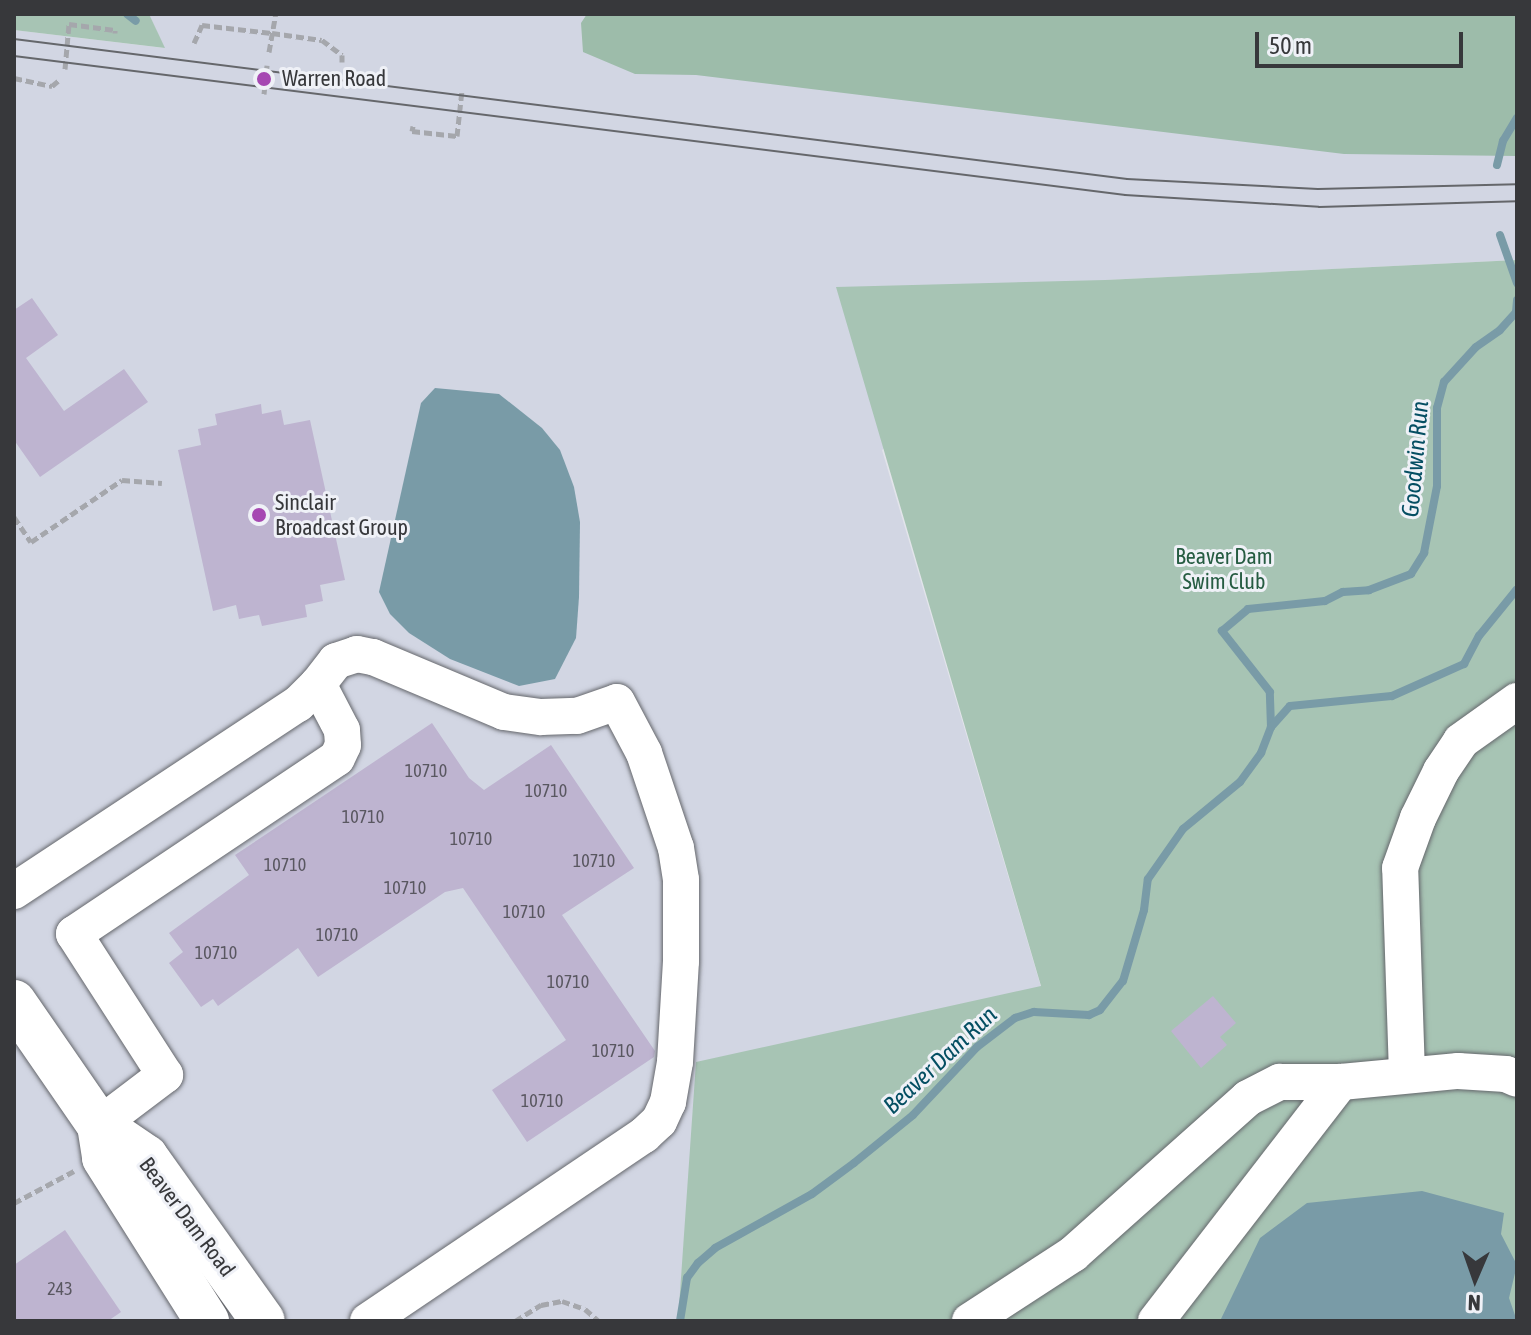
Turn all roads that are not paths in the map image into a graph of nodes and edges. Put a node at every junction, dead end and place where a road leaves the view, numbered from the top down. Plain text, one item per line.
1 (318, 684) junction
2 (1517, 701) edge
3 (14, 891) edge
4 (14, 1002) edge
5 (1407, 1074) junction
6 (1517, 1079) edge
7 (1341, 1082) junction
8 (99, 1125) junction
9 (149, 1228) junction
10 (176, 1321) edge
11 (207, 1321) edge
12 (263, 1321) edge
13 (368, 1321) edge
14 (970, 1321) edge
15 (1156, 1321) edge

1 - 3 lane
1 - 8 lane
1 - 13 lane
2 - 5 lane
4 - 8 main road, Beaver Dam Road
5 - 6 lane
5 - 7 lane
7 - 14 lane
7 - 15 lane
8 - 9 main road, Beaver Dam Road
8 - 12 main road, Beaver Dam Road
9 - 10 main road
9 - 11 main road, Beaver Dam Road

